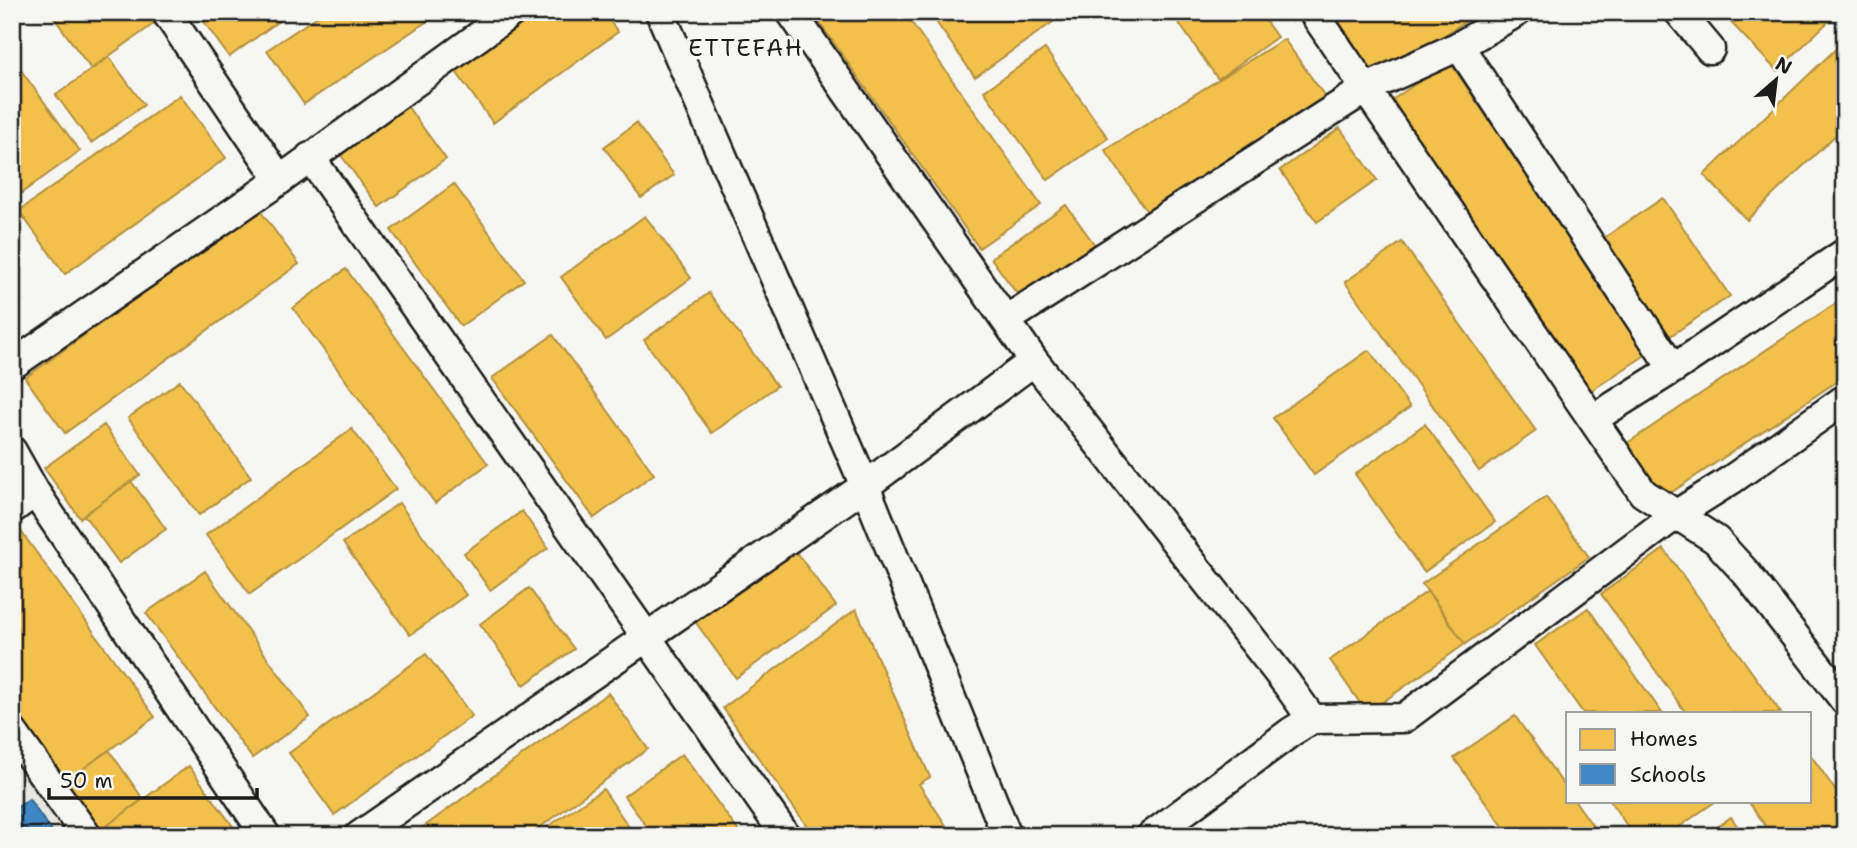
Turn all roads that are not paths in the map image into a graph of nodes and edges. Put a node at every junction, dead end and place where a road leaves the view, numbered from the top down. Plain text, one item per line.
1 (166, 12) edge
2 (512, 12) edge
3 (660, 12) edge
4 (791, 12) edge
5 (1313, 12) edge
6 (1517, 12) edge
7 (1679, 12) edge
8 (1459, 46) junction
9 (1710, 49) dead end
10 (1367, 88) junction
11 (310, 158) junction
12 (279, 180) junction
13 (1845, 253) edge
14 (1006, 320) junction
15 (1034, 361) junction
16 (12, 365) edge
17 (1673, 369) junction
18 (1845, 399) edge
19 (1593, 419) junction
20 (12, 451) edge
21 (865, 486) junction
22 (35, 492) junction
23 (12, 509) edge
24 (1677, 514) junction
25 (648, 636) junction
26 (1845, 701) edge
27 (1312, 719) junction
28 (12, 731) edge
29 (87, 836) edge
30 (266, 836) edge
31 (359, 836) edge
32 (786, 836) edge
33 (1007, 836) edge
34 (1151, 836) edge

1 - 12 street
2 - 11 street
3 - 21 street
4 - 14 street
5 - 10 street
6 - 8 street
7 - 9 street
8 - 10 street
8 - 17 street
10 - 14 street
10 - 19 street
11 - 12 street
11 - 25 street
12 - 16 street
13 - 17 street
14 - 15 street
15 - 21 street
15 - 27 street
17 - 19 street
18 - 24 street
19 - 24 street
20 - 22 street
21 - 25 street
21 - 33 street
22 - 23 street
22 - 30 street
24 - 26 street
24 - 27 street
25 - 31 street
25 - 32 street
27 - 34 street
28 - 29 street

